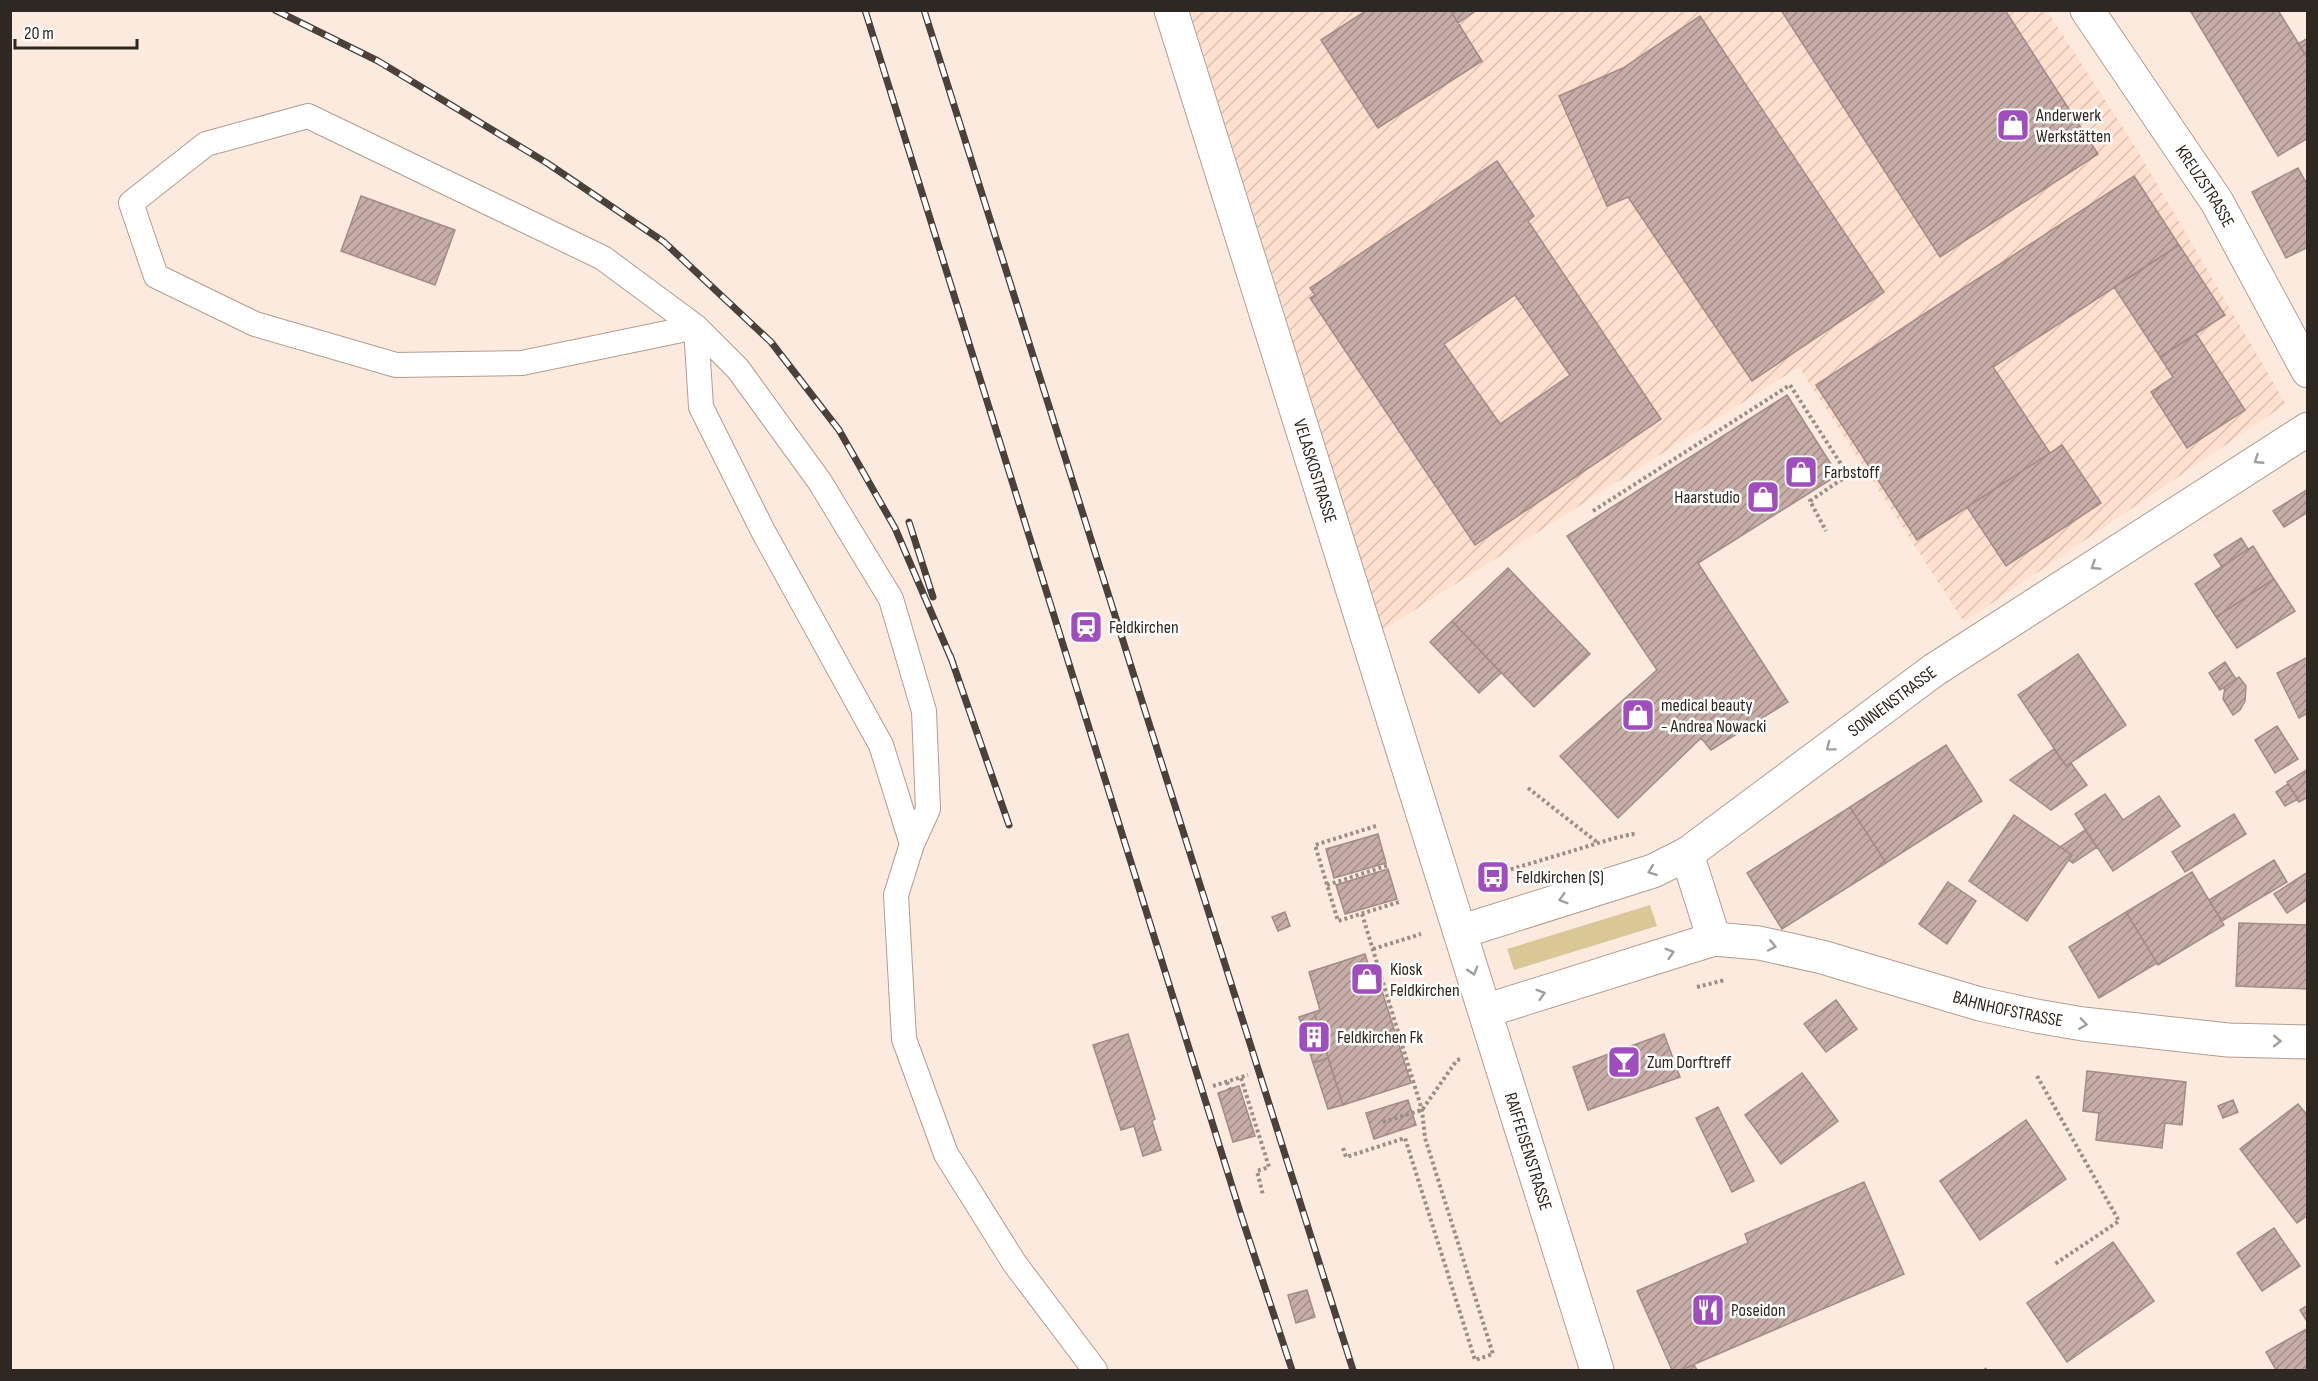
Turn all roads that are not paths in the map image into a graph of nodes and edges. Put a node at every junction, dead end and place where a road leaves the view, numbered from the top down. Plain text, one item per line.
1 (1171, 10) edge
2 (2087, 10) edge
3 (696, 327) junction
4 (2307, 370) edge
5 (2307, 429) edge
6 (912, 844) junction
7 (1687, 854) junction
8 (1459, 927) junction
9 (1714, 939) junction
10 (1485, 1011) junction
11 (2307, 1042) edge
12 (1095, 1371) edge
13 (1597, 1371) edge

1 - 8 street, VELASKOSTRASSE
2 - 4 street, KREUZSTRASSE
3 - 3 lane
3 - 6 lane
3 - 6 lane
5 -> 7 street, SONNENSTRASSE
6 - 12 lane
7 -> 8 street, SONNENSTRASSE
7 - 9 street
8 -> 10 street, RAIFFEISENSTRASSE
10 -> 9 street, BAHNHOFSTRASSE
9 -> 11 street, BAHNHOFSTRASSE
10 - 13 street, RAIFFEISENSTRASSE

